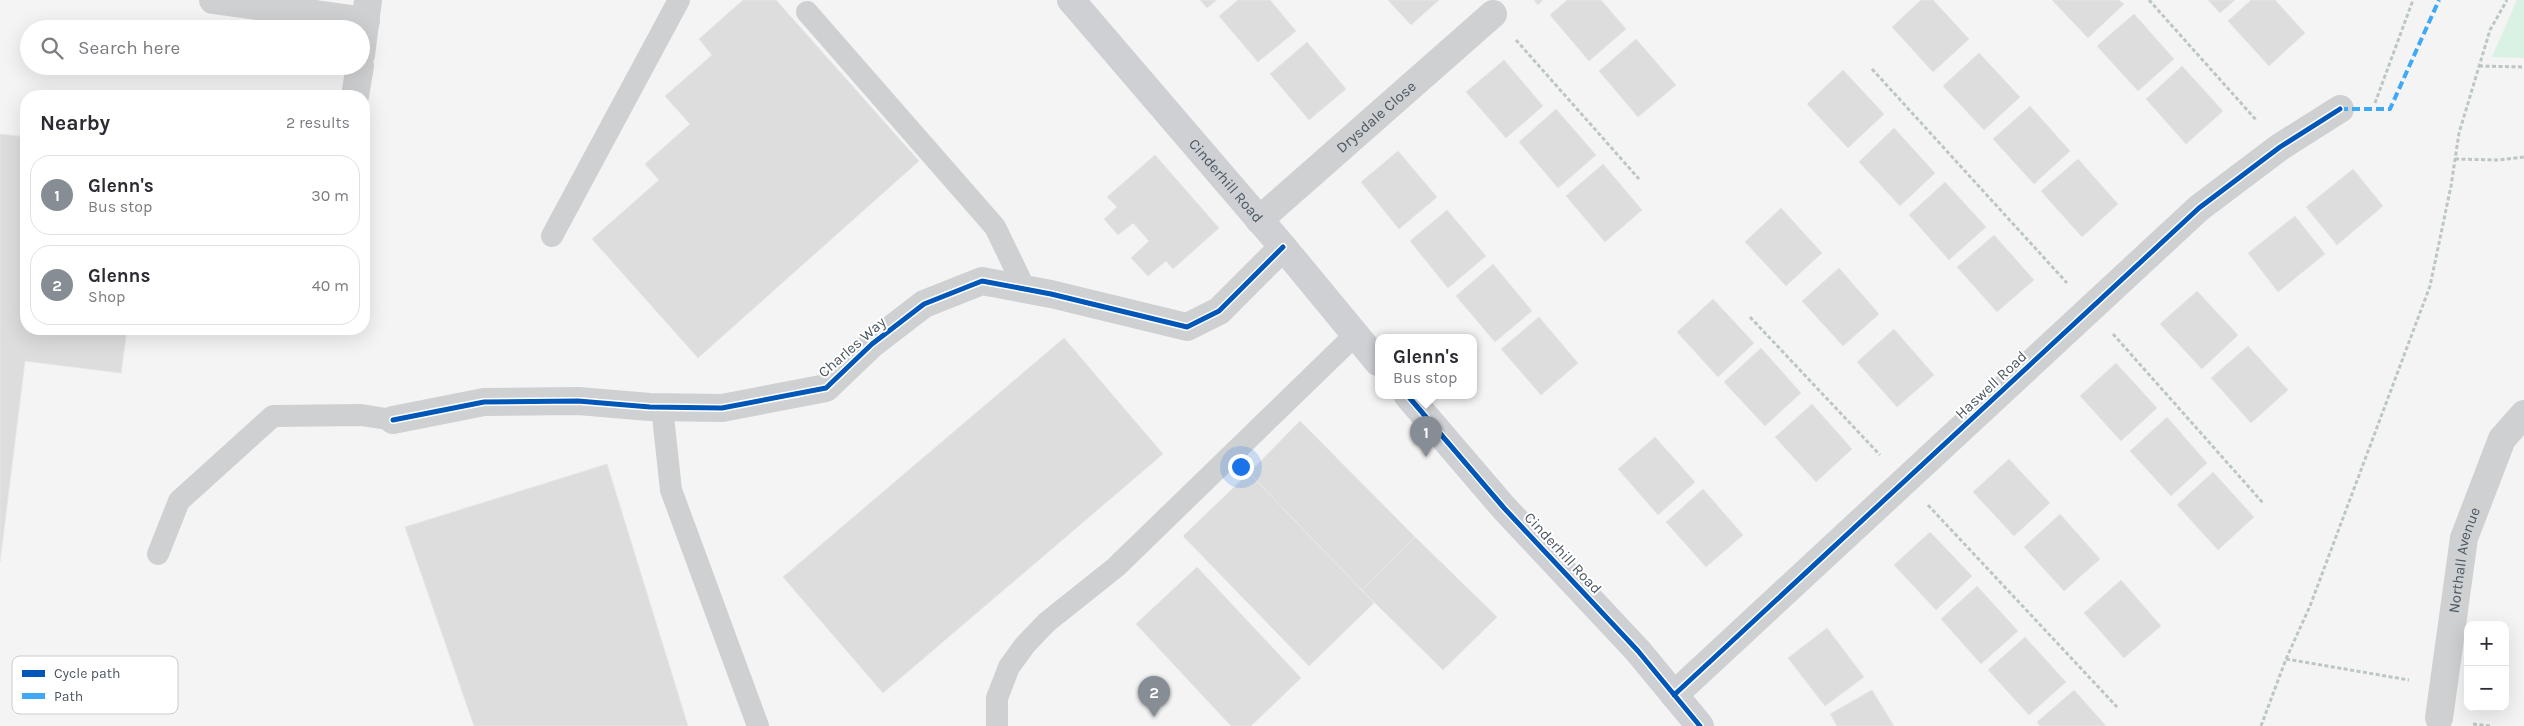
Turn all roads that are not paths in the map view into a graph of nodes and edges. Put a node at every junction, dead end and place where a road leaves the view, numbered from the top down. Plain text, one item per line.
1 (213, 0) edge
2 (679, 0) edge
3 (1071, 0) edge
4 (367, 10) edge
5 (807, 12) dead end
6 (1493, 14) road end
7 (358, 75) edge
8 (356, 90) edge
9 (2340, 109) road end
10 (1259, 220) junction
11 (552, 236) dead end
12 (1283, 247) junction
13 (1025, 289) junction
14 (1354, 336) junction
15 (1375, 359) edge
16 (1411, 399) edge
17 (662, 408) junction
18 (2524, 414) edge
19 (393, 420) joint
20 (158, 554) dead end
21 (1674, 695) junction
22 (2439, 718) dead end
23 (758, 726) edge
24 (997, 726) edge
25 (1700, 726) edge

1 - 4 street
2 - 11 lane
3 - 10 street, Cinderhill Road
5 - 13 lane
6 - 10 street, Drysdale Close
7 - 8 street
9 - 21 street, Haswell Road
10 - 12 street, Cinderhill Road
12 - 13 street, Charles Way
12 - 14 street, Cinderhill Road
13 - 17 street, Charles Way
14 - 15 street, Cinderhill Road
14 - 24 lane
16 - 21 street, Cinderhill Road
17 - 19 street, Charles Way
17 - 23 lane
18 - 22 street, Northall Avenue
19 - 20 lane
21 - 25 street, Cinderhill Road

